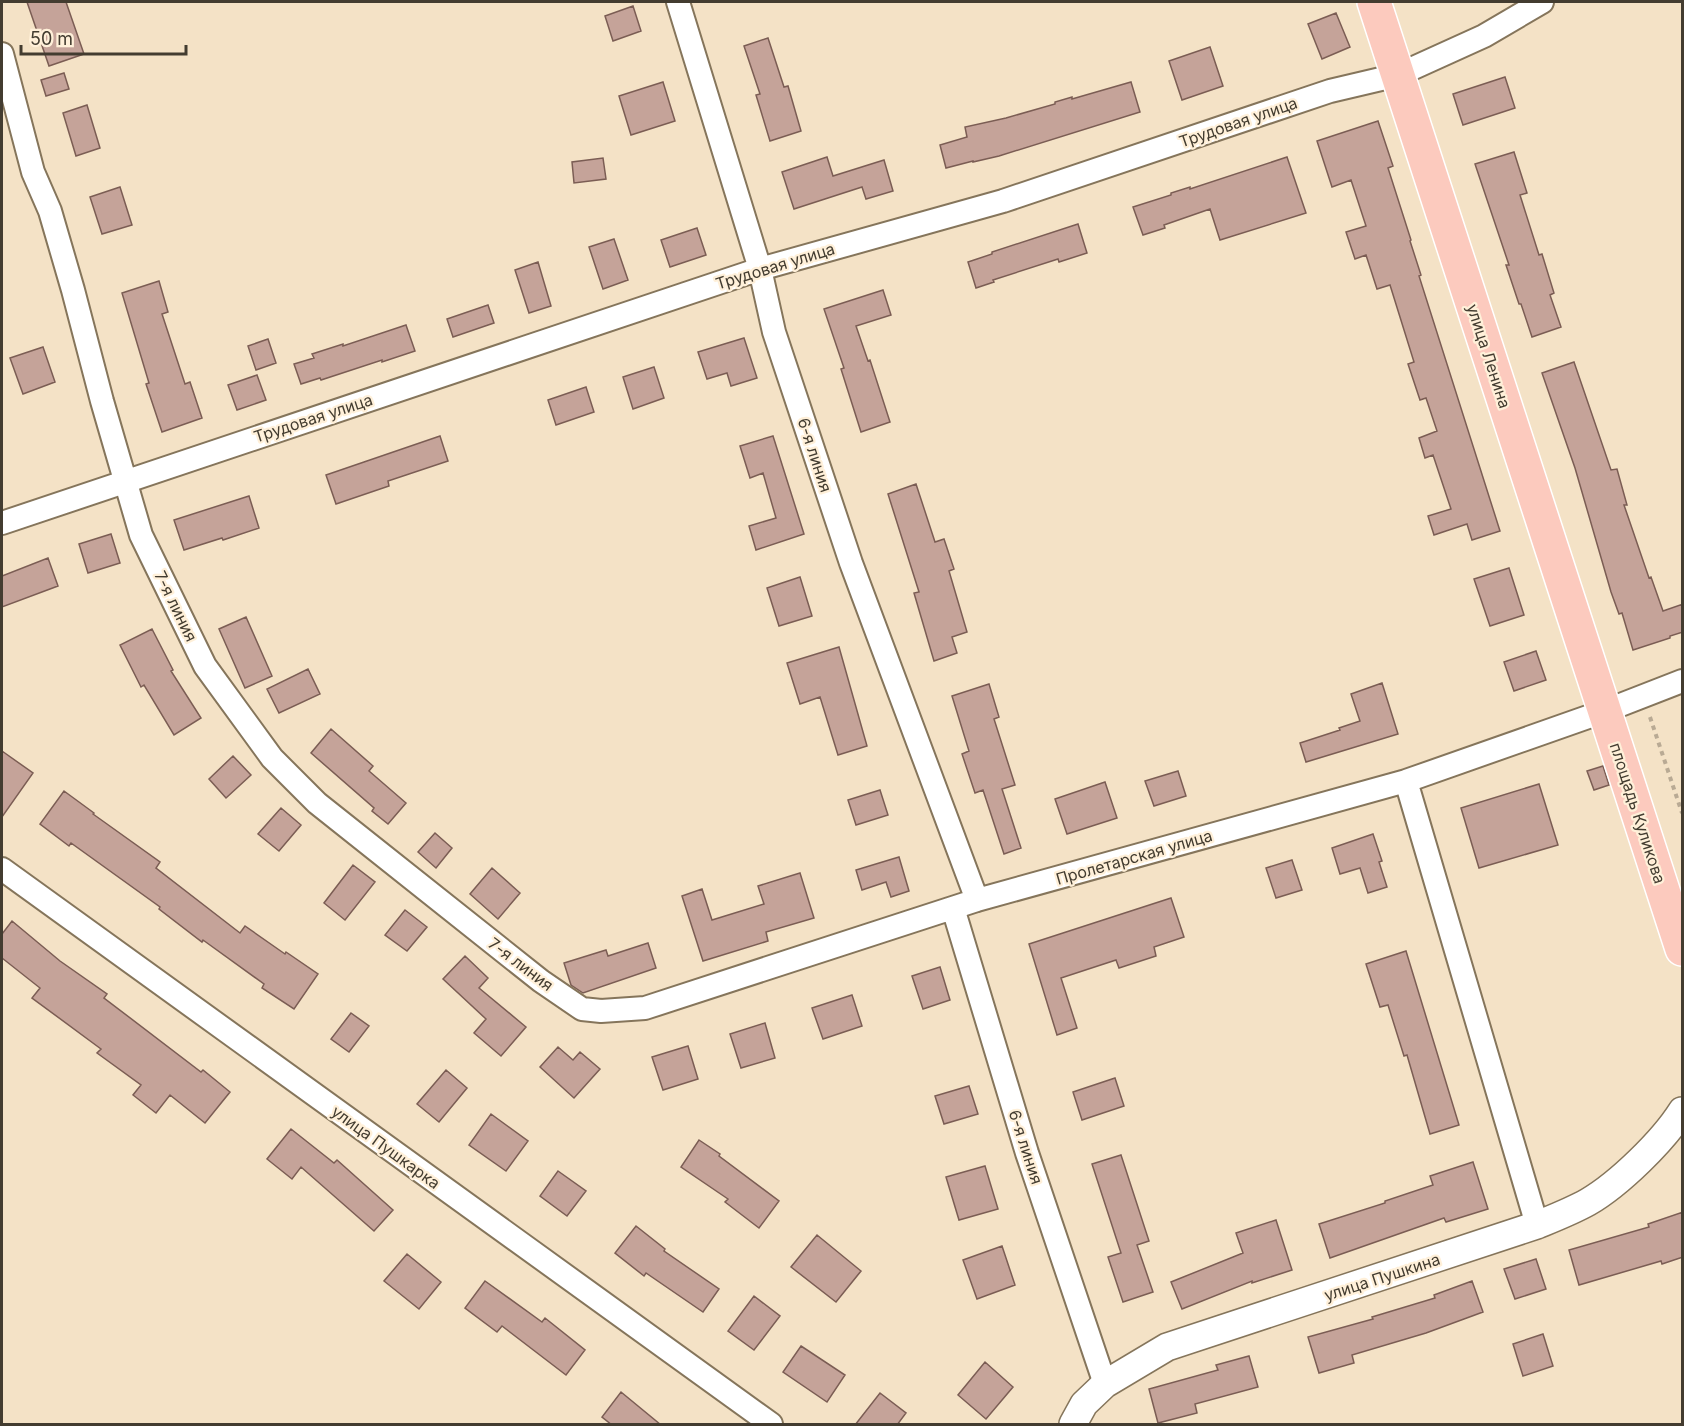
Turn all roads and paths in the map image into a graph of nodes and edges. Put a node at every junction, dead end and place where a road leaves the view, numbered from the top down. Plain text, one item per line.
1 (678, 2) edge
2 (1374, 2) edge
3 (1542, 2) edge
4 (2, 54) edge
5 (1398, 75) junction
6 (760, 269) junction
7 (126, 480) junction
8 (2, 523) edge
9 (1683, 681) edge
10 (1643, 696) junction
11 (1605, 711) junction
12 (1406, 781) junction
13 (1683, 813) edge
14 (2, 869) edge
15 (977, 900) junction
16 (953, 908) junction
17 (1683, 949) edge
18 (582, 1009) joint
19 (1683, 1111) edge
20 (1537, 1225) junction
21 (1105, 1384) junction
22 (771, 1425) edge
23 (1073, 1425) edge

1 - 6 street, 6-я линия
2 - 5 main road, улица Ленина
3 - 5 street, Трудовая улица
4 - 7 street, 7-я линия
5 - 6 street, Трудовая улица
5 - 11 main road, улица Ленина
6 - 7 street, Трудовая улица
6 - 15 street, 6-я линия
7 - 8 street, Трудовая улица
7 - 18 street, 7-я линия
9 - 10 street, Пролетарская улица
10 - 11 street, Пролетарская улица
10 - 13 path
11 - 12 street, Пролетарская улица
11 - 17 main road, площадь Куликова
12 - 15 street, Пролетарская улица
12 - 20 street
14 - 22 street, улица Пушкарка
15 - 16 street, Пролетарская улица
16 - 18 street, Пролетарская улица
16 - 21 street, 6-я линия
19 - 20 street, улица Пушкина
20 - 21 street, улица Пушкина
21 - 23 street, улица Пушкина

